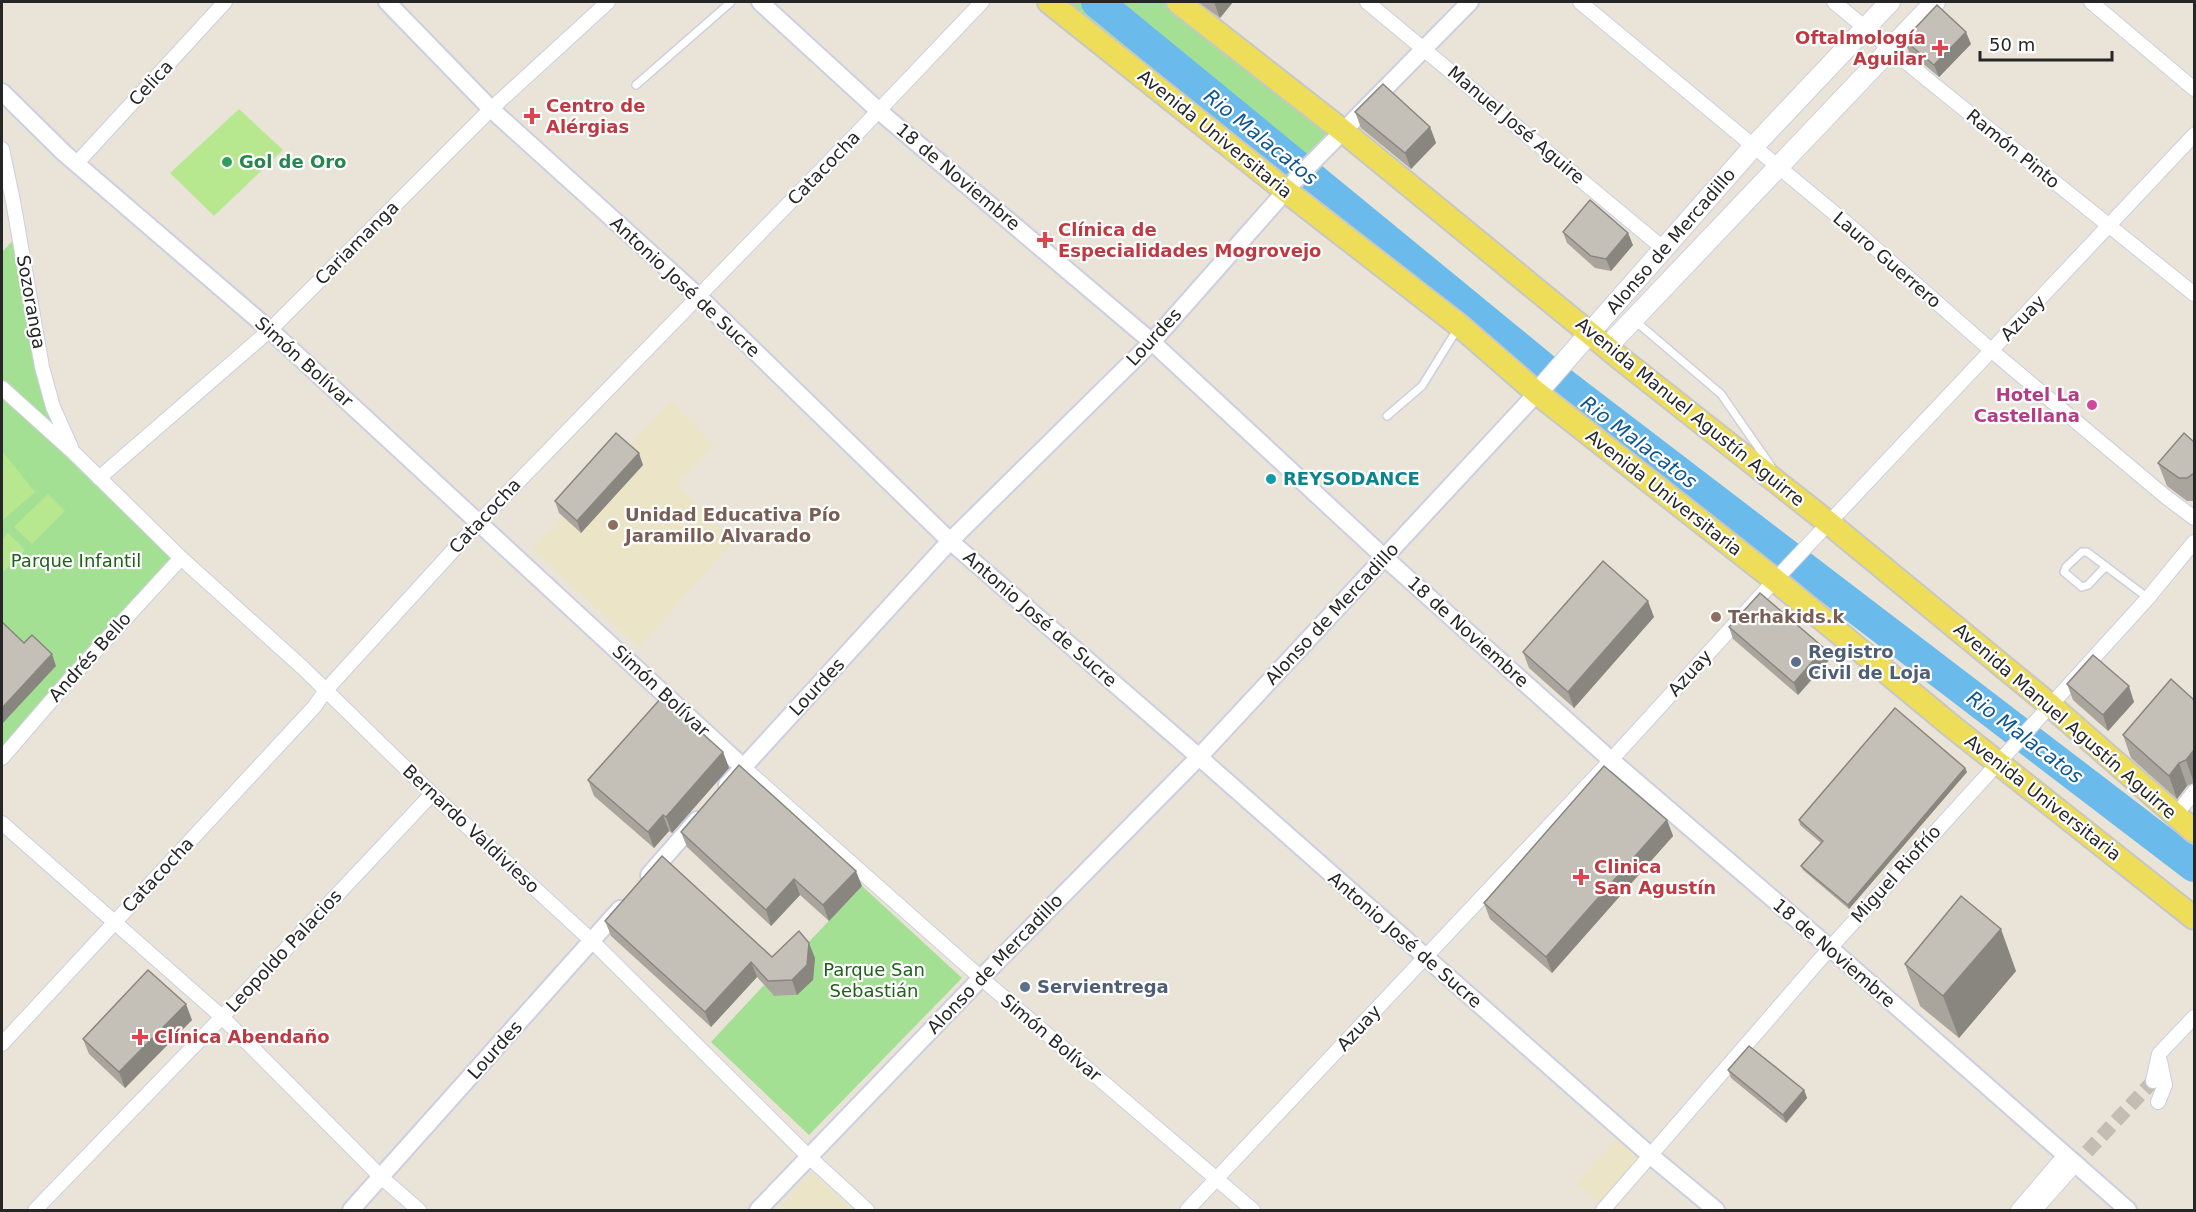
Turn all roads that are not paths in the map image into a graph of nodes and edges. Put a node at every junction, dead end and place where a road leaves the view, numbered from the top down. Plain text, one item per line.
1 (225, 2) edge
2 (387, 2) edge
3 (608, 2) edge
4 (731, 2) edge
5 (760, 2) edge
6 (982, 2) edge
7 (1049, 2) edge
8 (1178, 2) edge
9 (1367, 2) edge
10 (1470, 2) edge
11 (1580, 2) edge
12 (1834, 2) edge
13 (1890, 2) edge
14 (1935, 2) edge
15 (2091, 2) edge
16 (1864, 27) junction
17 (1424, 48) junction
18 (1890, 49) junction
19 (636, 85) dead end
20 (2194, 89) edge
21 (2, 92) edge
22 (491, 109) junction
23 (879, 111) junction
24 (2194, 135) edge
25 (1336, 139) junction
26 (1753, 147) junction
27 (2, 149) edge
28 (76, 164) junction
29 (1777, 168) junction
30 (1292, 184) junction
31 (2109, 226) junction
32 (1664, 249) junction
33 (1640, 277) junction
34 (1659, 292) junction
35 (2194, 294) edge
36 (698, 297) junction
37 (1633, 320) junction
38 (1460, 326) junction
39 (270, 330) junction
40 (1594, 340) junction
41 (1152, 342) junction
42 (1992, 351) junction
43 (1543, 387) junction
44 (2, 388) edge
45 (1387, 416) dead end
46 (72, 451) junction
47 (99, 478) junction
48 (1787, 490) junction
49 (2194, 518) edge
50 (478, 522) junction
51 (1826, 527) junction
52 (950, 541) junction
53 (2194, 542) edge
54 (181, 558) junction
55 (1385, 558) junction
56 (2106, 566) junction
57 (1780, 575) junction
58 (2148, 598) junction
59 (327, 690) junction
60 (2048, 708) junction
61 (1199, 757) junction
62 (2, 758) edge
63 (2001, 758) junction
64 (1611, 760) junction
65 (743, 767) junction
66 (2194, 792) edge
67 (720, 793) edge
68 (432, 794) junction
69 (705, 810) edge
70 (2175, 816) junction
71 (2, 823) edge
72 (2194, 831) edge
73 (2194, 918) edge
74 (113, 923) junction
75 (592, 940) junction
76 (1830, 948) junction
77 (1425, 957) junction
78 (981, 978) junction
79 (222, 1017) junction
80 (2194, 1017) edge
81 (2, 1044) edge
82 (2159, 1054) junction
83 (2153, 1081) tunnel mouth
84 (2158, 1102) dead end
85 (808, 1156) junction
86 (1651, 1156) junction
87 (2069, 1161) junction
88 (382, 1178) junction
89 (1217, 1179) junction
90 (35, 1210) edge
91 (351, 1210) edge
92 (419, 1210) edge
93 (758, 1210) edge
94 (867, 1210) edge
95 (1187, 1210) edge
96 (1253, 1210) edge
97 (1603, 1210) edge
98 (1716, 1210) edge
99 (2018, 1210) edge
100 (2035, 1210) edge
101 (2128, 1210) edge

1 - 28 street, Celica
2 - 22 street, Antonio José de Sucre
3 - 22 street, Cariamanga
4 - 19 lane
5 - 23 street, 18 de Noviembre
6 - 23 street, Catacocha
7 - 30 main road, Avenida Universitaria
8 - 25 main road, Avenida Manuel Agustín Aguirre
9 - 17 street, Manuel José Aguire
10 - 17 street, Lourdes
11 - 26 street, Lauro Guerrero
12 - 16 street, Ramón Pinto
13 - 16 main road, Alonso de Mercadillo
14 - 18 main road, Alonso de Mercadillo
15 - 20 street
16 - 18 street, Ramón Pinto
16 - 26 main road, Alonso de Mercadillo
17 - 25 street, Lourdes
17 - 32 street, Manuel José Aguire
18 - 29 main road, Alonso de Mercadillo
18 - 31 street, Ramón Pinto
21 - 28 street, Simón Bolívar
22 - 36 street, Antonio José de Sucre
22 - 39 street, Cariamanga
23 - 36 street, Catacocha
23 - 41 street, 18 de Noviembre
24 - 31 street, Azuay
25 - 30 street, Lourdes
25 - 40 main road, Avenida Manuel Agustín Aguirre
26 - 29 street, Lauro Guerrero
26 - 32 main road, Alonso de Mercadillo
27 - 46 street, Sozoranga
28 - 39 street, Simón Bolívar
29 - 34 main road, Alonso de Mercadillo
29 - 42 street, Lauro Guerrero
30 - 38 main road, Avenida Universitaria
30 - 41 street, Lourdes
31 - 35 street, Ramón Pinto
31 - 42 street, Azuay
32 - 33 main road, Alonso de Mercadillo
33 - 34 main road
33 - 40 main road, Alonso de Mercadillo
34 - 37 main road, Alonso de Mercadillo
36 - 50 street, Catacocha
36 - 52 street, Antonio José de Sucre
37 - 40 main road, Alonso de Mercadillo
37 - 48 lane
38 - 43 main road, Avenida Universitaria
38 - 45 lane
39 - 47 street, Cariamanga
39 - 50 street, Simón Bolívar
40 - 43 main road, Alonso de Mercadillo
40 - 48 main road, Avenida Manuel Agustín Aguirre
41 - 52 street, Lourdes
41 - 55 street, 18 de Noviembre
42 - 49 street, Lauro Guerrero
42 - 51 street, Azuay
43 - 55 street, Alonso de Mercadillo
43 - 57 main road, Avenida Universitaria
44 - 46 street, Bernardo Valdivieso
46 - 47 street, Bernardo Valdivieso
47 - 54 street, Bernardo Valdivieso
48 - 51 main road, Avenida Manuel Agustín Aguirre
50 - 59 street, Catacocha
50 - 65 street, Simón Bolívar
51 - 57 street, Azuay
51 - 60 main road, Avenida Manuel Agustín Aguirre
52 - 61 street, Antonio José de Sucre
52 - 65 street, Lourdes
53 - 58 street, Miguel Riofrío
54 - 59 street, Bernardo Valdivieso
54 - 62 street, Andrés Bello
55 - 61 street, Alonso de Mercadillo
55 - 64 street, 18 de Noviembre
56 - 56 lane
56 - 58 lane
57 - 63 main road, Avenida Universitaria
57 - 64 street, Azuay
58 - 60 street, Miguel Riofrío
59 - 68 street, Bernardo Valdivieso
59 - 74 street, Catacocha
60 - 63 street, Miguel Riofrío
60 - 70 main road, Avenida Manuel Agustín Aguirre
61 - 77 street, Antonio José de Sucre
61 - 78 street, Alonso de Mercadillo
63 - 73 main road, Avenida Universitaria
63 - 76 street, Miguel Riofrío
64 - 76 street, 18 de Noviembre
64 - 77 street, Azuay
65 - 67 street, Lourdes
65 - 78 street, Simón Bolívar
66 - 70 street
68 - 75 street, Bernardo Valdivieso
68 - 79 street, Leopoldo Palacios
69 - 75 street, Lourdes
70 - 72 main road, Avenida Manuel Agustín Aguirre
71 - 74 street
74 - 79 street
74 - 81 street, Catacocha
75 - 85 street, Bernardo Valdivieso
75 - 88 street, Lourdes
76 - 86 street, Miguel Riofrío
76 - 87 street, 18 de Noviembre
77 - 86 street, Antonio José de Sucre
77 - 89 street, Azuay
78 - 85 street, Alonso de Mercadillo
78 - 89 street, Simón Bolívar
79 - 88 street
79 - 90 street, Leopoldo Palacios
80 - 82 street
82 - 83 street
82 - 84 street
85 - 93 street, Alonso de Mercadillo
85 - 94 street, Bernardo Valdivieso
86 - 97 street, Miguel Riofrío
86 - 98 street, Antonio José de Sucre
87 - 99 street
87 - 100 street
87 - 101 street, 18 de Noviembre
88 - 91 street, Lourdes
88 - 92 street
89 - 95 street, Azuay
89 - 96 street, Simón Bolívar

